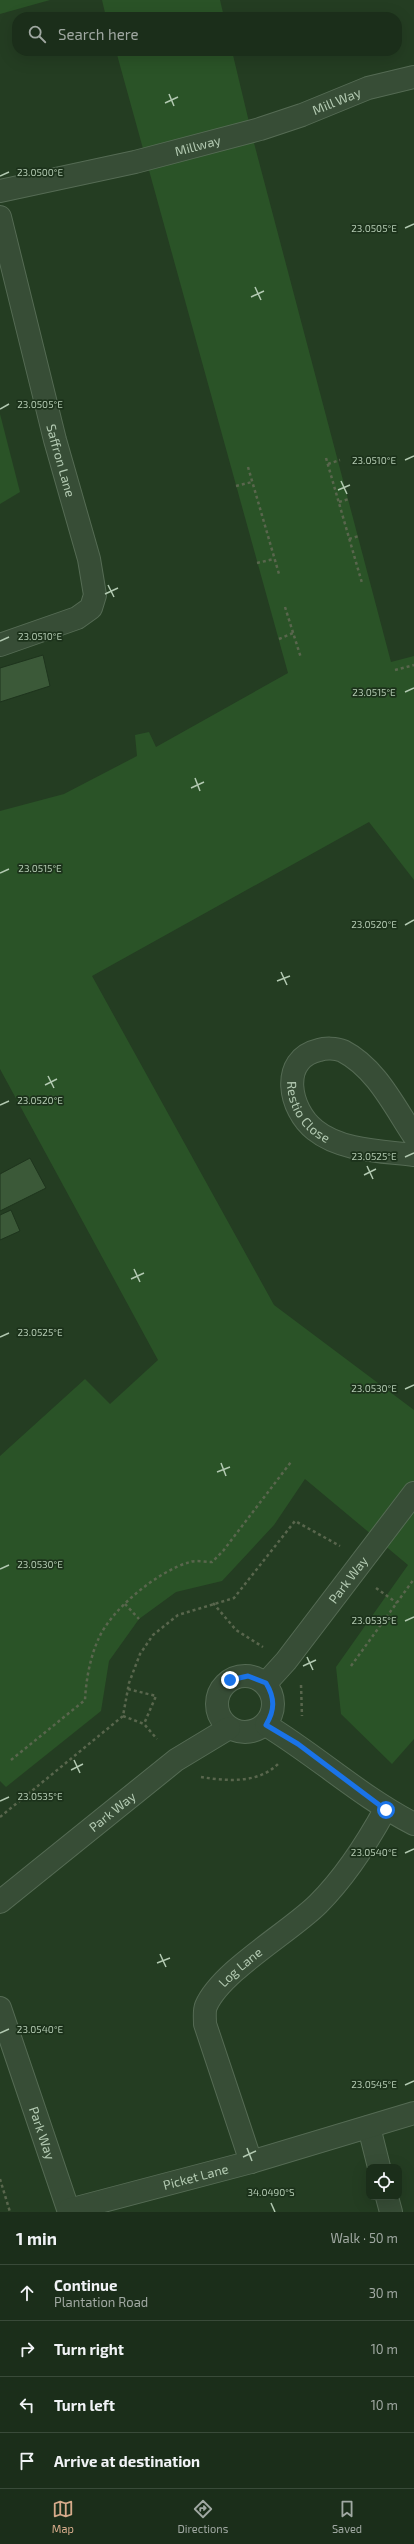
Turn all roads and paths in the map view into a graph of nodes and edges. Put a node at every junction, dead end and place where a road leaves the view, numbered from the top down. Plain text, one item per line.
1 (414, 77) edge
2 (260, 129) joint
3 (0, 191) edge
4 (0, 217) edge
5 (326, 458) dead end
6 (340, 460) dead end
7 (328, 464) junction
8 (248, 466) dead end
9 (252, 482) junction
10 (236, 486) dead end
11 (349, 498) dead end
12 (339, 502) junction
13 (360, 536) dead end
14 (349, 539) junction
15 (274, 559) junction
16 (258, 563) dead end
17 (278, 574) dead end
18 (362, 583) dead end
19 (286, 607) dead end
20 (293, 633) junction
21 (279, 639) dead end
22 (0, 645) edge
23 (301, 658) dead end
24 (414, 665) edge
25 (394, 670) dead end
26 (414, 1136) edge
27 (414, 1155) edge
28 (291, 1462) dead end
29 (414, 1493) edge
30 (364, 1559) junction
31 (414, 1579) edge
32 (213, 1603) junction
33 (396, 1603) junction
34 (125, 1604) junction
35 (139, 1619) dead end
36 (286, 1661) junction
37 (350, 1666) dead end
38 (266, 1683) junction
39 (128, 1689) junction
40 (123, 1716) junction
41 (266, 1725) junction
42 (229, 1728) junction
43 (11, 1760) dead end
44 (386, 1810) junction
45 (0, 1817) edge
46 (414, 1824) edge
47 (0, 1902) edge
48 (0, 2008) edge
49 (414, 2112) edge
50 (368, 2127) junction
51 (251, 2162) junction
52 (378, 2164) edge
53 (0, 2179) edge
54 (388, 2200) edge
55 (69, 2211) edge
56 (10, 2212) edge
57 (391, 2212) edge

1 - 2 street, Mill Way
2 - 3 street, Millway
4 - 22 street, Saffron Lane
5 - 7 path
6 - 7 path
7 - 12 path
8 - 9 path
9 - 10 path
9 - 15 path
11 - 12 path
12 - 14 path
13 - 14 path
14 - 18 path
15 - 16 path
15 - 17 path
19 - 20 path
20 - 21 path
20 - 23 path
24 - 25 path
26 - 27 street, Restio Close
28 - 34 path
29 - 30 street, Park Way
30 - 32 path
30 - 33 path
30 - 36 street, Park Way
31 - 33 path
32 - 36 path
32 - 39 path
33 - 37 path
34 - 35 path
34 - 43 path
36 - 38 street, Park Way
38 - 41 street
38 - 42 street
39 - 40 path
39 - 40 path
40 - 45 path
41 - 42 street
41 - 44 street
42 - 47 street, Park Way
44 - 46 street
44 - 51 street, Log Lane
48 - 55 street, Park Way
49 - 50 street, Picket Lane
50 - 51 street, Picket Lane
50 - 52 street
51 - 55 street, Picket Lane
53 - 56 path
54 - 57 street

